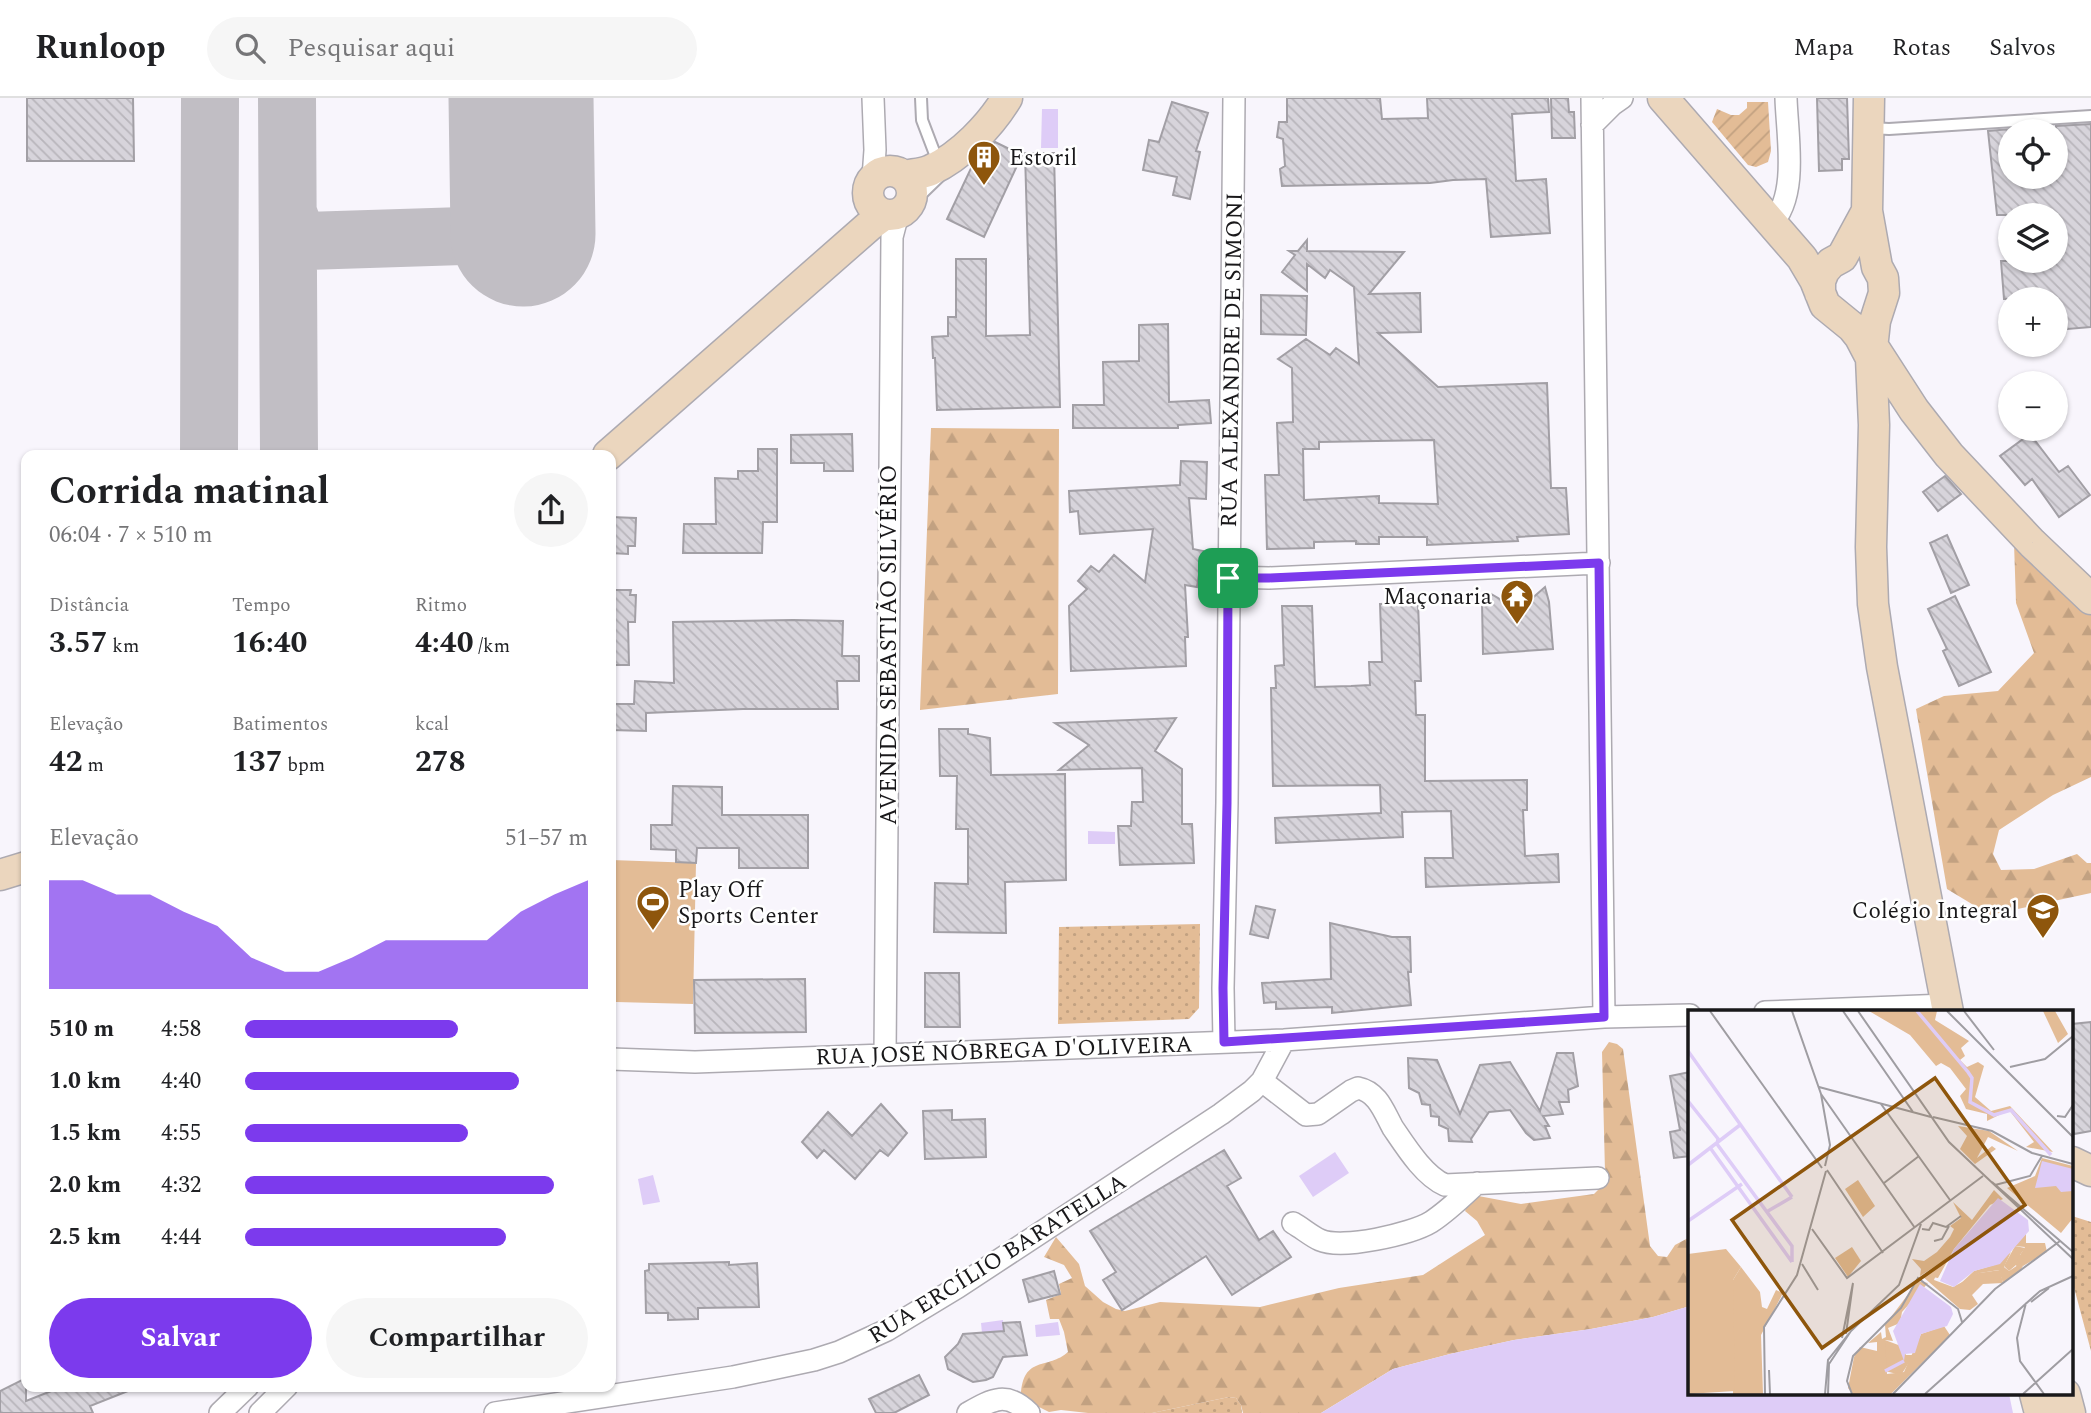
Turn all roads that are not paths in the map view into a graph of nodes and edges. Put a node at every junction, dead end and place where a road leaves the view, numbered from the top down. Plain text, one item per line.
1 (873, 98) edge
2 (921, 98) edge
3 (1007, 98) edge
4 (1234, 98) edge
5 (1592, 98) edge
6 (1622, 98) edge
7 (1663, 98) edge
8 (1786, 98) edge
9 (1869, 98) edge
10 (2091, 116) edge
11 (1592, 125) junction
12 (1868, 128) junction
13 (940, 165) junction
14 (887, 169) junction
15 (1867, 211) junction
16 (887, 218) junction
17 (1771, 224) junction
18 (1792, 248) junction
19 (1842, 257) junction
20 (1877, 267) junction
21 (1820, 293) junction
22 (1878, 308) junction
23 (1844, 319) junction
24 (1872, 351) junction
25 (1914, 410) junction
26 (1874, 425) junction
27 (614, 450) edge
28 (1599, 563) junction
29 (1228, 578) junction
30 (2091, 599) edge
31 (21, 869) edge
32 (0, 875) edge
33 (1947, 1009) edge
34 (1886, 1010) edge
35 (1688, 1015) edge
36 (1604, 1017) junction
37 (1284, 1040) junction
38 (1224, 1042) junction
39 (885, 1054) junction
40 (616, 1059) edge
41 (1262, 1081) junction
42 (2074, 1163) edge
43 (2091, 1171) edge
44 (1598, 1178) dead end
45 (1476, 1183) junction
46 (1293, 1223) dead end
47 (242, 1392) edge
48 (281, 1392) edge
49 (2036, 1396) edge
50 (2066, 1396) edge
51 (220, 1413) edge
52 (260, 1413) edge
53 (495, 1413) edge
54 (968, 1413) edge
55 (1029, 1413) edge
56 (2040, 1413) edge
57 (2070, 1413) edge

1 - 14 street
2 - 13 lane
3 - 13 street
4 - 29 street, RUA ALEXANDRE DE SIMONI
5 - 11 street
6 - 11 street
7 - 17 street
8 - 17 street
9 - 12 street
10 - 12 lane
11 - 28 street
12 - 15 street
13 - 14 street
13 - 16 lane
14 - 16 street
14 - 16 street
15 - 19 street
15 - 20 street
16 - 27 street
16 - 39 street, AVENIDA SEBASTIÃO SILVÉRIO
17 - 18 street
18 - 19 street
18 - 21 street
19 - 20 street
19 - 21 street
20 - 22 street
21 - 23 street
22 - 23 street
22 - 24 street
23 - 24 street
24 - 25 street
24 - 26 street
25 - 26 street
25 - 30 street
26 - 33 street
28 - 29 street
28 - 36 street
29 - 38 street, RUA ALEXANDRE DE SIMONI
31 - 32 street
33 - 34 street
35 - 36 street, RUA JOSÉ NÓBREGA D'OLIVEIRA
36 - 37 street, RUA JOSÉ NÓBREGA D'OLIVEIRA
37 - 38 street, RUA JOSÉ NÓBREGA D'OLIVEIRA
37 - 41 street, RUA ERCÍLIO BARATELLA
38 - 39 street, RUA JOSÉ NÓBREGA D'OLIVEIRA
39 - 40 street, RUA JOSÉ NÓBREGA D'OLIVEIRA
41 - 45 street
41 - 53 street, RUA ERCÍLIO BARATELLA
42 - 43 street
44 - 45 street
45 - 46 street
47 - 51 street
48 - 52 street
49 - 56 street
50 - 57 street
54 - 55 street

